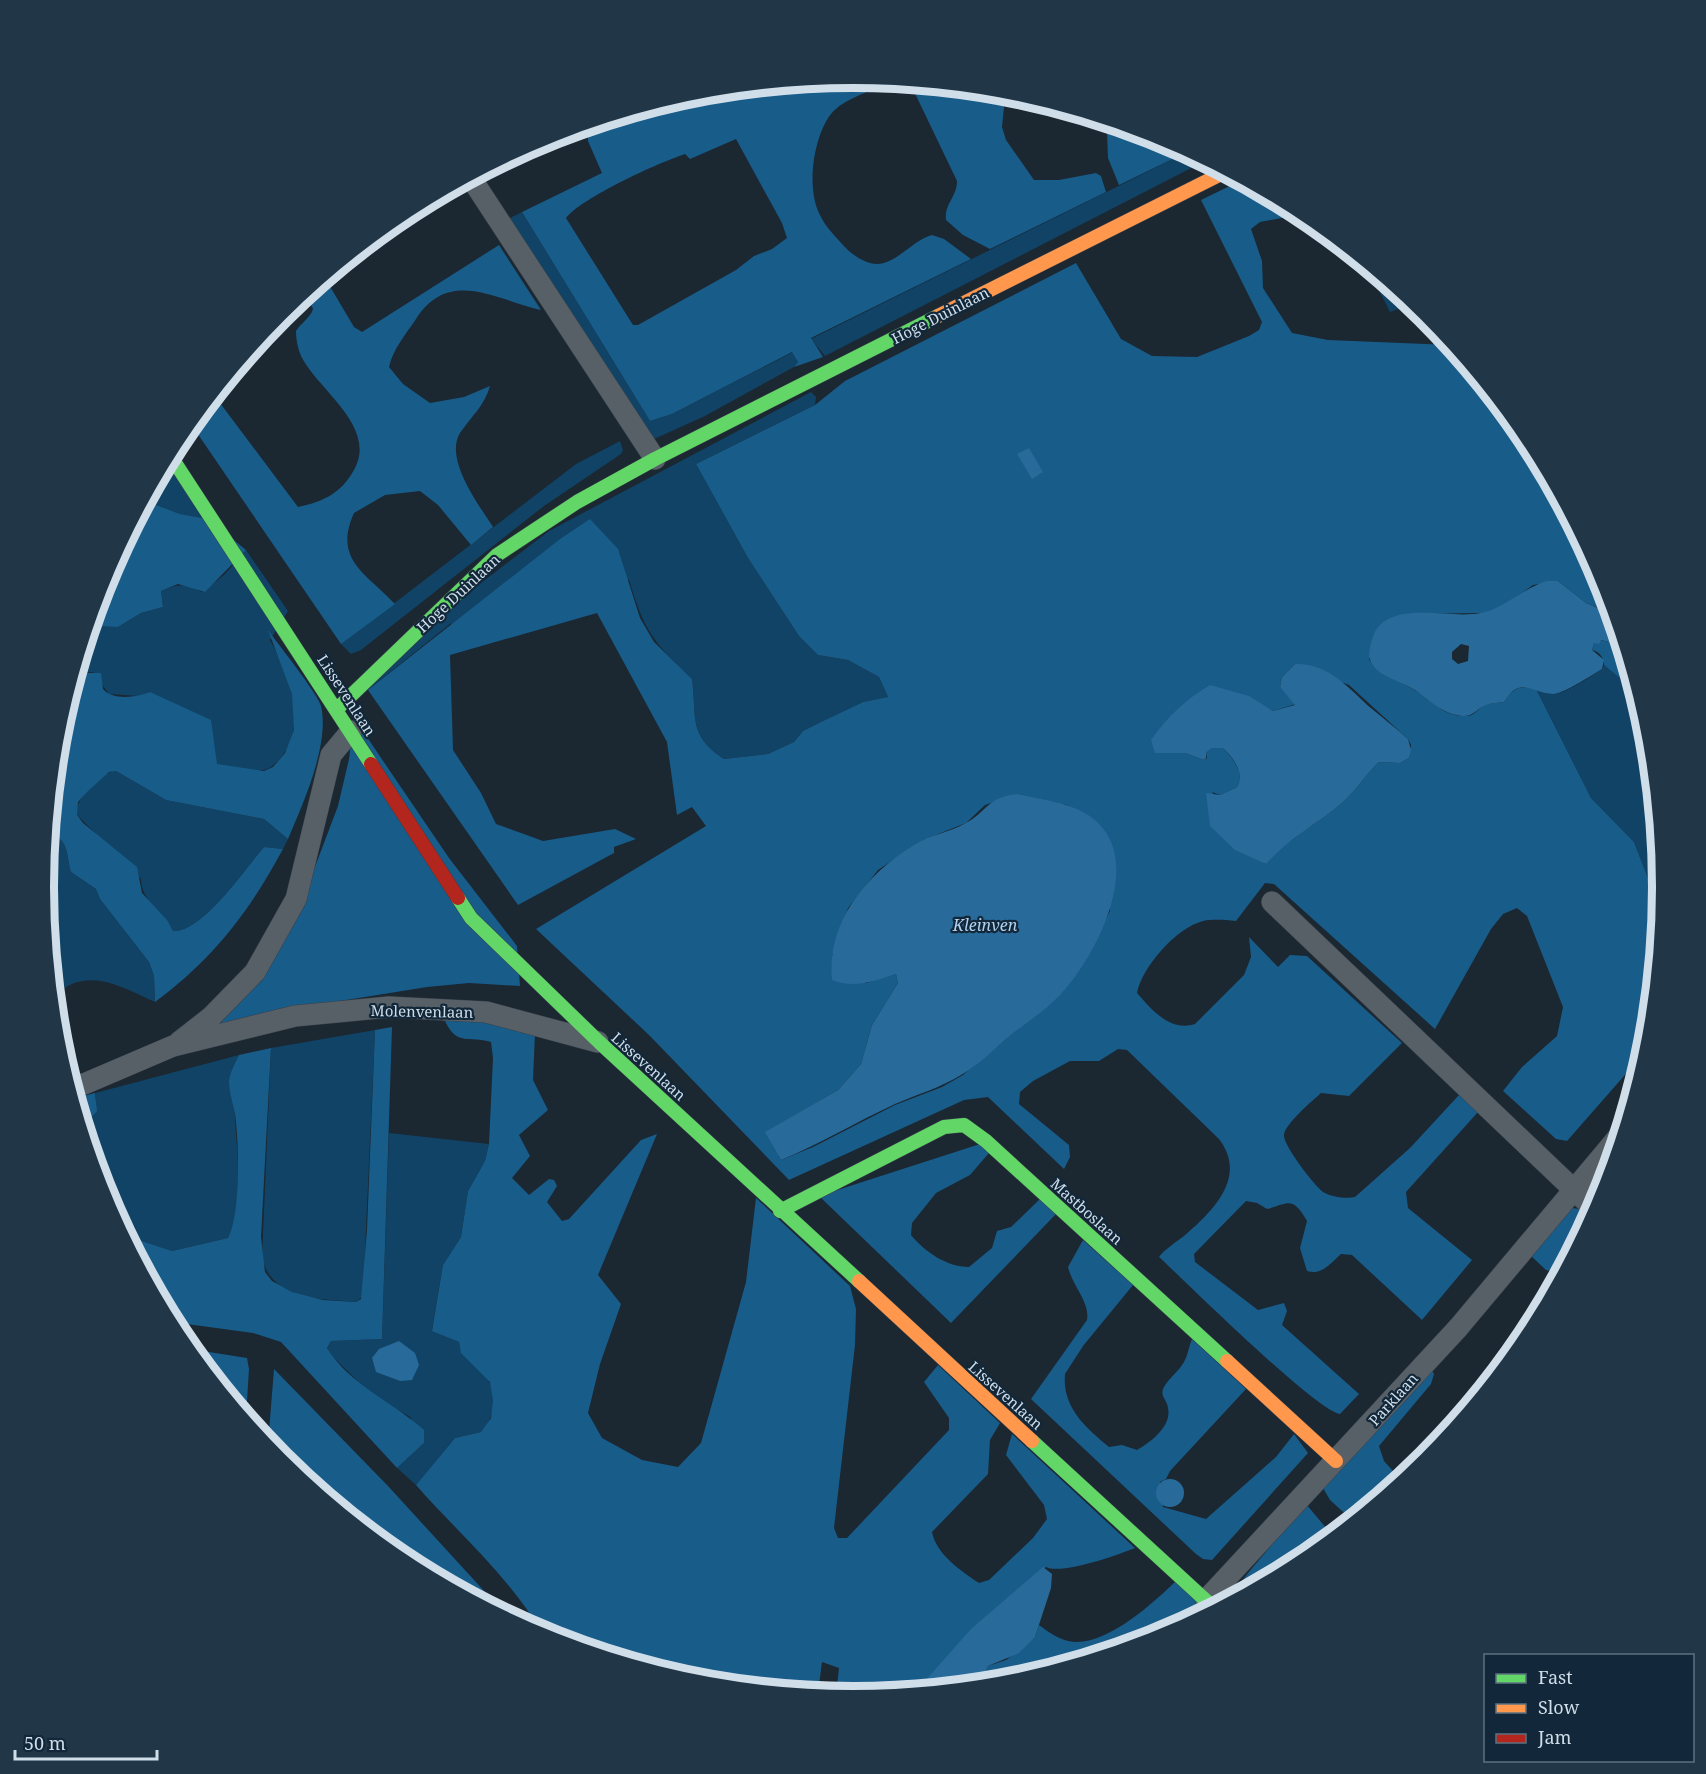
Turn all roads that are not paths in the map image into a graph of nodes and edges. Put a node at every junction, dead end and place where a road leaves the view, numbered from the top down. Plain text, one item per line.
1 (1217, 176) edge
2 (475, 184) edge
3 (655, 459) junction
4 (176, 464) edge
5 (337, 709) junction
6 (351, 731) junction
7 (1272, 902) dead end
8 (599, 1042) junction
9 (173, 1046) junction
10 (79, 1084) edge
11 (1608, 1150) edge
12 (1575, 1191) junction
13 (1587, 1202) edge
14 (780, 1210) junction
15 (1336, 1461) junction
16 (1214, 1600) edge
17 (1209, 1603) edge

1 - 3 street, Hoge Duinlaan
2 - 3 street
3 - 5 street, Hoge Duinlaan
4 - 5 street, Lissevenlaan
5 - 6 street, Lissevenlaan
6 - 8 street, Lissevenlaan
6 - 9 street, Molenvenlaan
7 - 12 street
8 - 9 street, Molenvenlaan
8 - 14 street, Lissevenlaan
9 - 10 street, Molenvenlaan
11 - 12 street, Parklaan
12 - 13 street
12 - 15 street, Parklaan
14 - 15 street, Mastboslaan
14 - 17 street, Lissevenlaan
15 - 16 street, Parklaan

